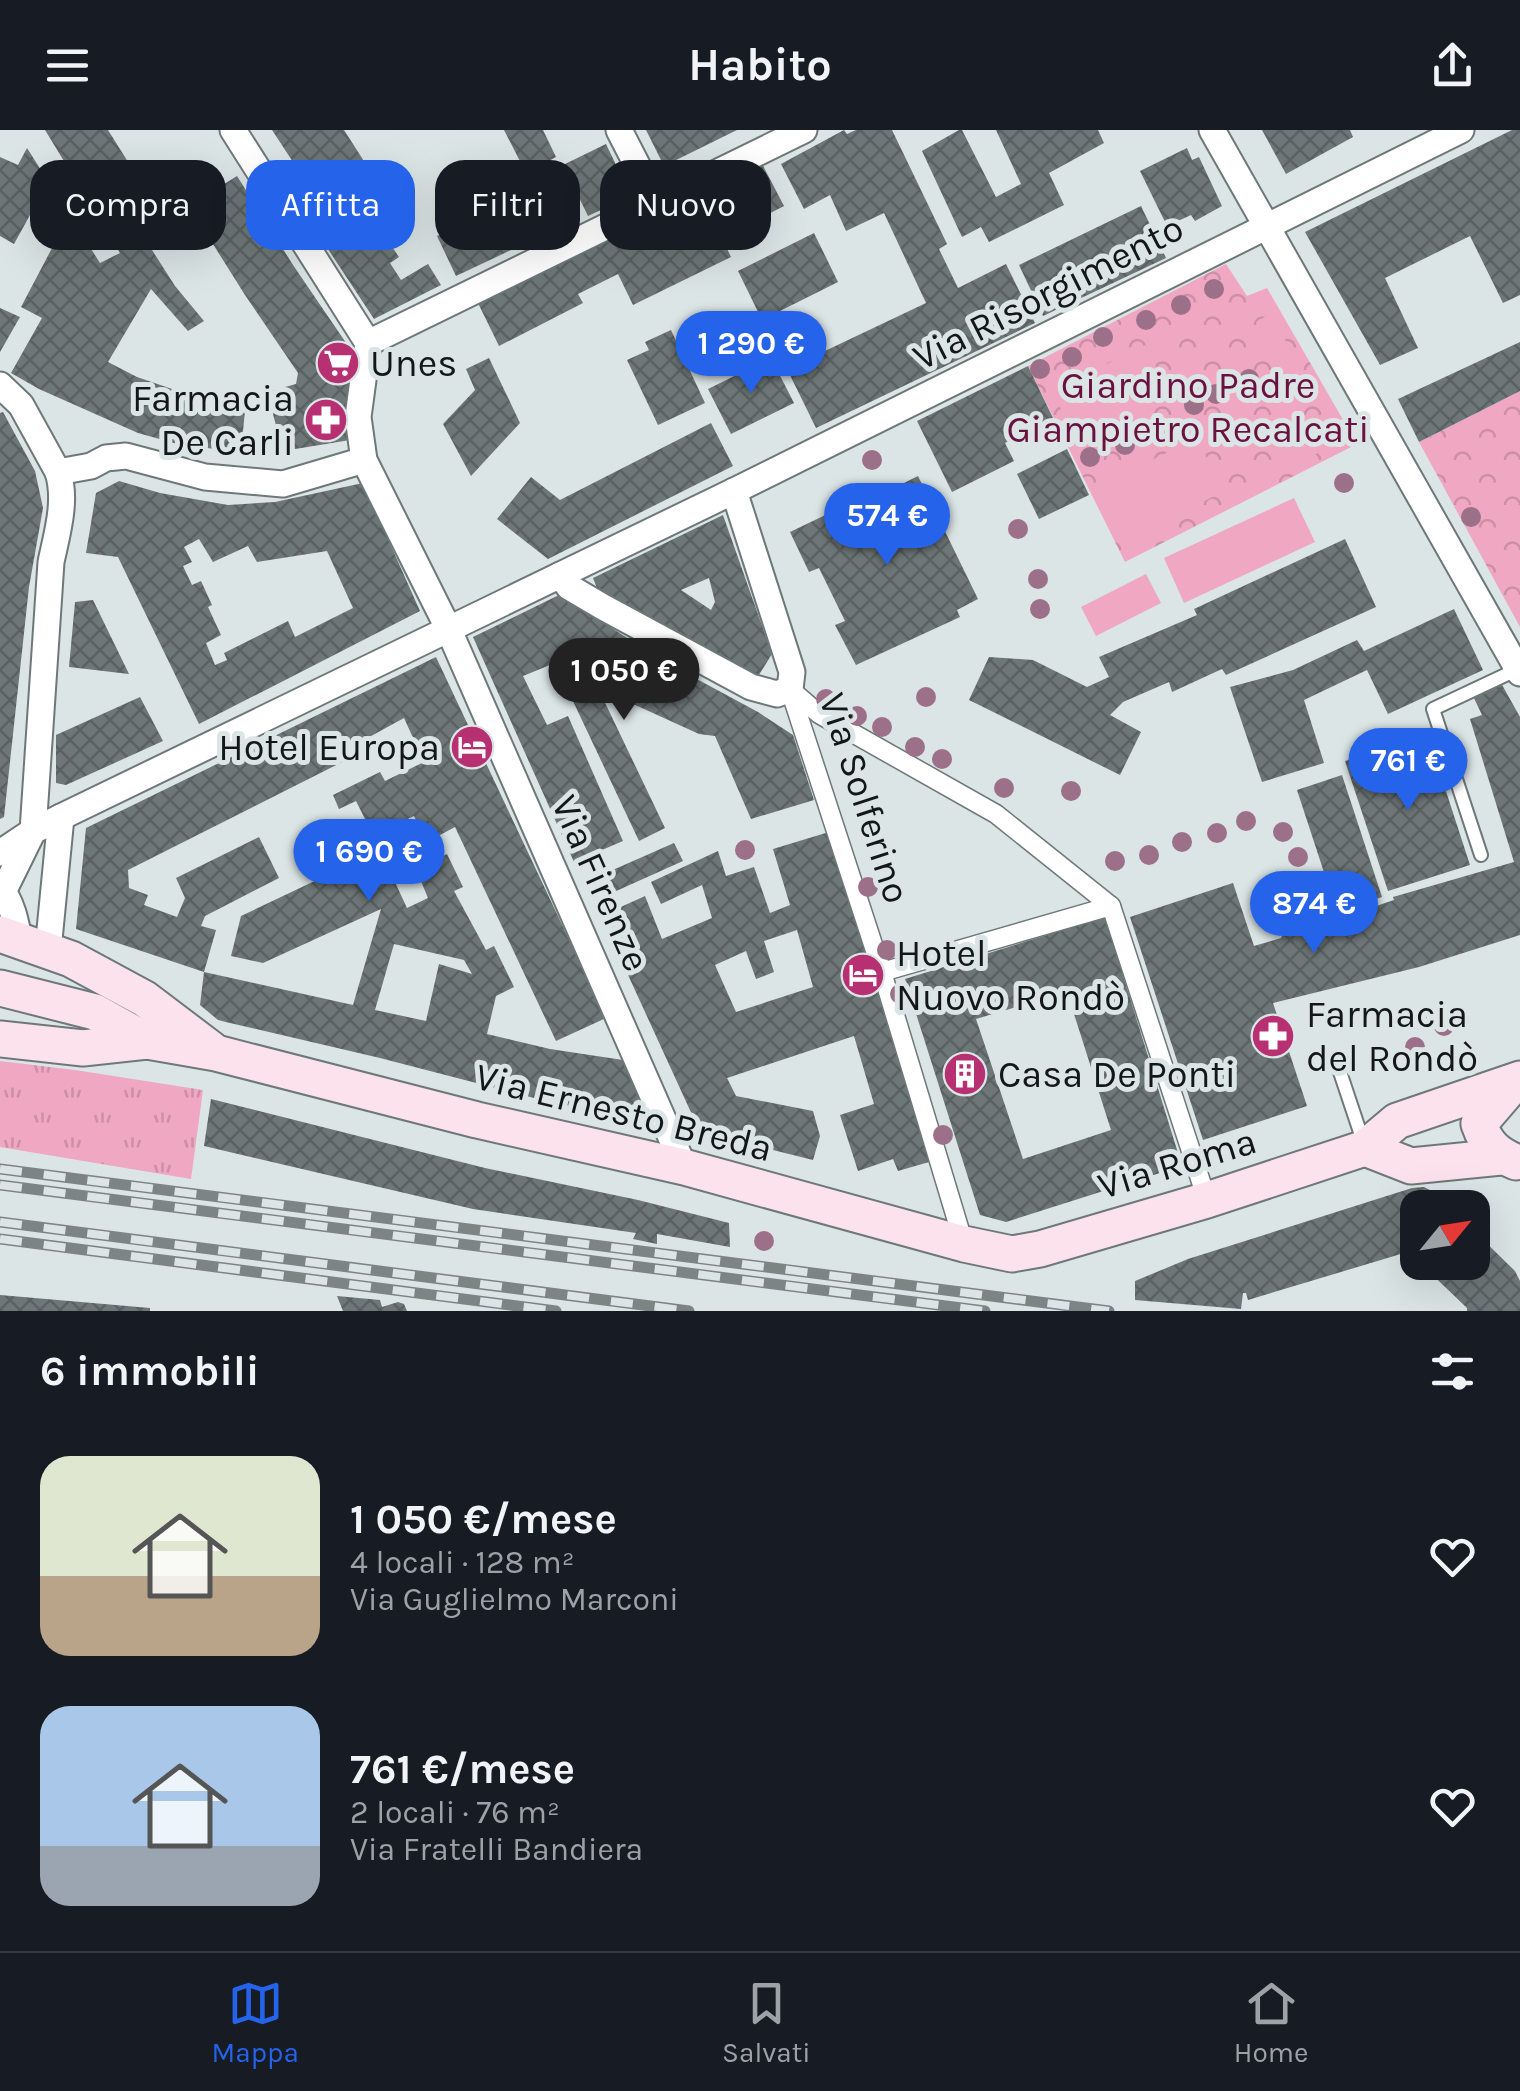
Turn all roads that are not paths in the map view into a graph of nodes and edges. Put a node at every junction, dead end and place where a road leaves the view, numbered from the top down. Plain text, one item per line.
1 (233, 130) edge
2 (619, 130) edge
3 (804, 130) edge
4 (1212, 130) edge
5 (1462, 130) edge
6 (634, 160) edge
7 (742, 160) edge
8 (1266, 226) junction
9 (600, 229) edge
10 (368, 343) junction
11 (0, 385) edge
12 (364, 460) junction
13 (58, 472) junction
14 (734, 491) junction
15 (560, 575) junction
16 (448, 628) junction
17 (1519, 671) edge
18 (790, 689) junction
19 (61, 817) junction
20 (34, 831) junction
21 (0, 853) edge
22 (1481, 854) dead end
23 (2, 889) edge
24 (1111, 906) junction
25 (17, 945) edge
26 (882, 972) junction
27 (0, 988) edge
28 (0, 1038) edge
29 (148, 1041) junction
30 (216, 1053) junction
31 (1338, 1066) dead end
32 (1518, 1080) edge
33 (1365, 1148) junction
34 (1511, 1160) edge
35 (684, 1168) junction
36 (1207, 1200) junction
37 (964, 1244) junction
38 (1012, 1254) joint

1 - 10 street
2 - 6 street
3 - 7 street
4 - 8 street
5 - 8 street, Via Risorgimento
8 - 14 street, Via Risorgimento
8 - 17 street
9 - 10 street
10 - 12 street
11 - 13 street
12 - 13 street
12 - 16 street, Via Firenze
13 - 20 street
14 - 15 street, Via Risorgimento
14 - 18 street, Via Solferino
15 - 16 street, Via Risorgimento
15 - 18 street
16 - 19 street
16 - 35 street, Via Firenze
17 - 22 lane
18 - 24 street
18 - 26 street, Via Solferino
19 - 20 street
19 - 25 street
20 - 21 street
20 - 23 street
23 - 25 street
24 - 26 street
24 - 36 street
25 - 30 main road
26 - 37 street, Via Solferino
27 - 29 main road
28 - 29 main road
29 - 30 main road, Via Ernesto Breda
30 - 35 main road, Via Ernesto Breda
31 - 33 lane
32 - 33 main road, Via Roma
32 - 34 main road
33 - 34 main road
33 - 36 main road, Via Roma
35 - 37 main road, Via Ernesto Breda
36 - 38 main road, Via Roma
37 - 38 main road, Via Ernesto Breda

